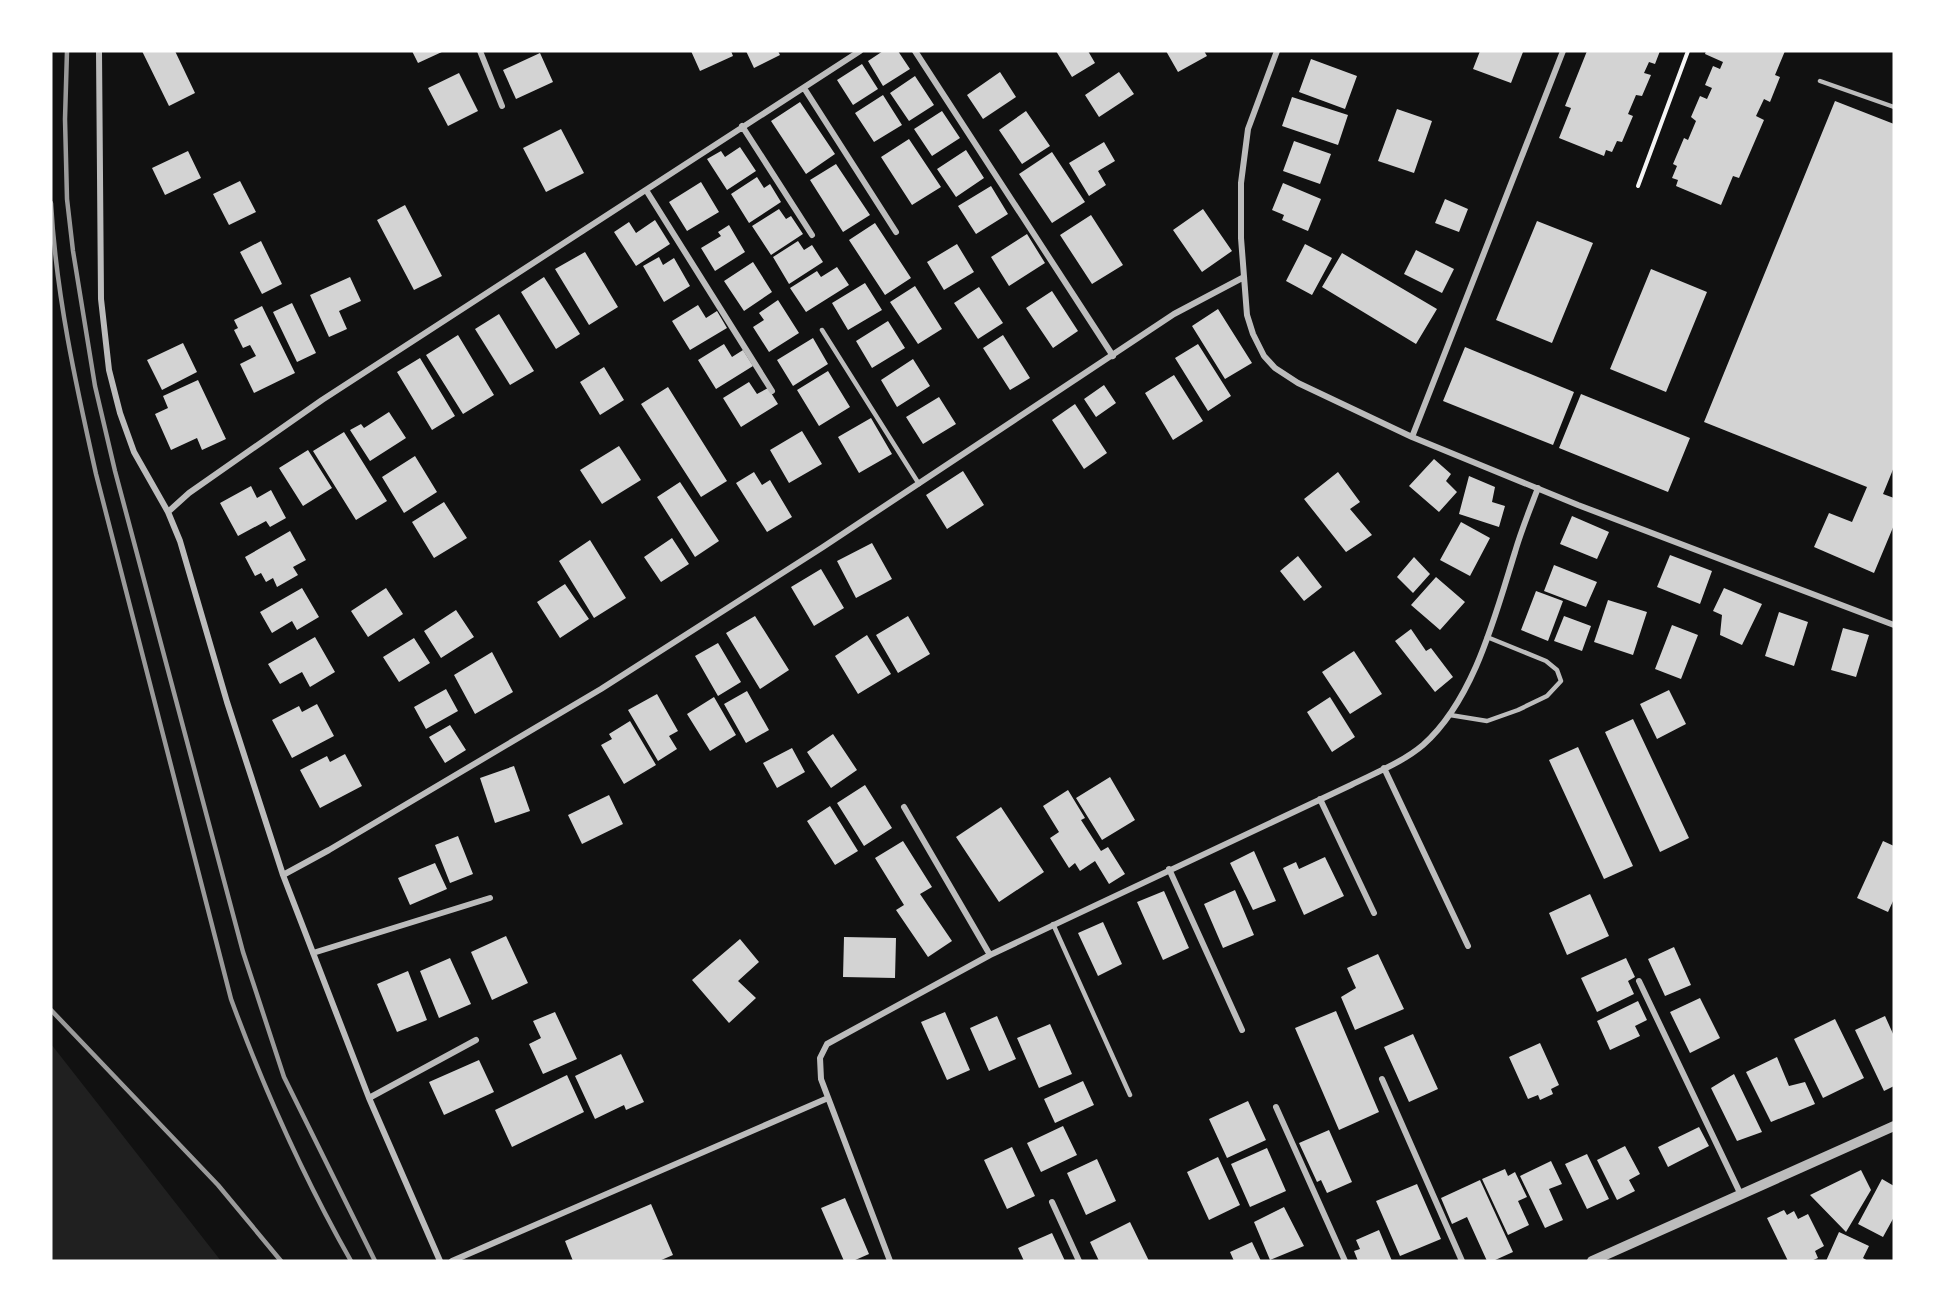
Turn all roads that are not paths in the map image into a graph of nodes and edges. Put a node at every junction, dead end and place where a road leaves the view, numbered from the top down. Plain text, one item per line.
1 (99, 51) edge
2 (480, 51) edge
3 (860, 51) edge
4 (915, 51) edge
5 (1277, 51) edge
6 (1563, 51) edge
7 (1820, 81) dead end
8 (804, 88) junction
9 (502, 106) dead end
10 (1894, 107) edge
11 (742, 126) junction
12 (646, 190) junction
13 (896, 232) dead end
14 (812, 235) dead end
15 (1244, 277) junction
16 (822, 330) dead end
17 (1113, 356) junction
18 (772, 391) dead end
19 (1412, 437) junction
20 (919, 484) junction
21 (1538, 488) junction
22 (168, 512) junction
23 (1894, 625) edge
24 (1487, 637) junction
25 (1450, 715) junction
26 (1384, 768) junction
27 (1320, 799) junction
28 (904, 807) dead end
29 (1169, 869) junction
30 (283, 875) junction
31 (490, 898) dead end
32 (1374, 913) dead end
33 (1053, 924) junction
34 (1468, 946) dead end
35 (313, 952) junction
36 (990, 955) junction
37 (1639, 981) dead end
38 (1242, 1029) dead end
39 (476, 1040) dead end
40 (1382, 1079) dead end
41 (1130, 1095) dead end
42 (369, 1098) junction
43 (828, 1098) junction
44 (1276, 1107) dead end
45 (1894, 1125) edge
46 (1741, 1195) junction
47 (1052, 1202) dead end
48 (440, 1261) edge
49 (452, 1261) edge
50 (890, 1261) edge
51 (1079, 1261) edge
52 (1345, 1261) edge
53 (1462, 1261) edge
54 (1592, 1261) edge

1 - 22 street
2 - 9 street
3 - 8 street
4 - 17 street
5 - 15 street
6 - 19 street
7 - 10 lane
8 - 11 street
8 - 13 street
11 - 12 street
11 - 14 street
12 - 18 street
12 - 22 street
15 - 17 street
15 - 19 street
16 - 20 lane
17 - 20 street
19 - 21 street
20 - 30 street
21 - 23 street
21 - 24 street
22 - 30 street
24 - 25 street
24 - 25 lane
25 - 26 street
26 - 27 street
26 - 34 street
27 - 29 street
27 - 32 street
28 - 36 street
29 - 33 street
29 - 38 street
30 - 35 street
31 - 35 street
33 - 36 street
33 - 41 lane
35 - 42 street
36 - 43 street
37 - 46 street
39 - 42 street
40 - 53 street
42 - 48 street
43 - 49 street
43 - 50 street
44 - 52 street
45 - 46 street
46 - 54 street
47 - 51 street

